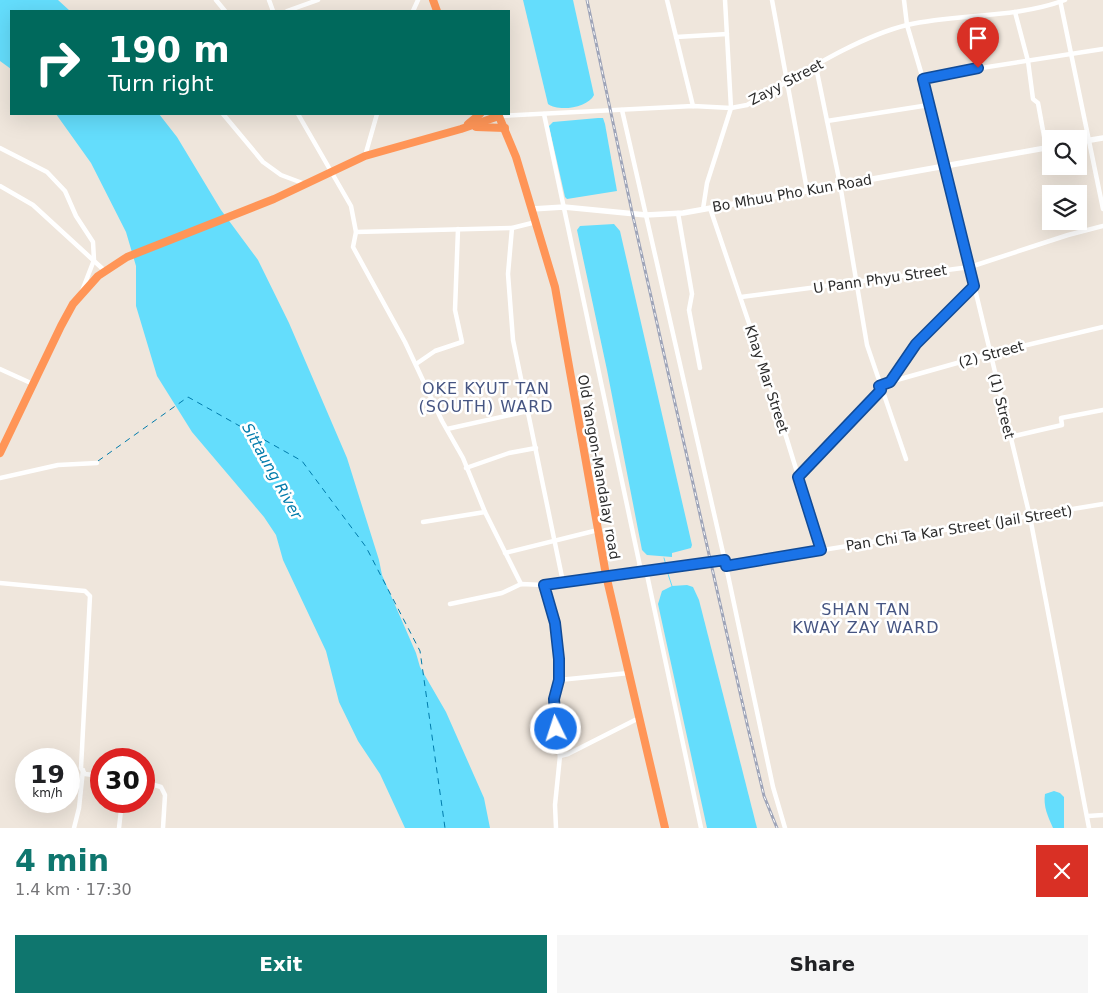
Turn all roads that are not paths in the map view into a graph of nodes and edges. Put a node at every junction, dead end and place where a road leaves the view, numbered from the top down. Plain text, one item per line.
1 (216, 0) edge
2 (318, 0) edge
3 (666, 0) edge
4 (726, 0) edge
5 (772, 0) edge
6 (904, 0) edge
7 (1061, 1) edge
8 (224, 10) edge
9 (290, 10) edge
10 (1015, 12) junction
11 (907, 25) junction
12 (727, 34) junction
13 (676, 37) junction
14 (1103, 49) edge
15 (1072, 53) junction
16 (1028, 61) junction
17 (816, 67) junction
18 (923, 79) junction
19 (786, 84) junction
20 (929, 105) junction
21 (693, 106) junction
22 (731, 108) junction
23 (622, 110) junction
24 (544, 114) junction
25 (223, 115) edge
26 (299, 115) edge
27 (377, 115) edge
28 (479, 115) edge
29 (498, 115) edge
30 (510, 115) edge
31 (827, 121) junction
32 (505, 128) junction
33 (461, 129) junction
34 (1045, 130) edge
35 (1103, 138) edge
36 (1089, 140) junction
37 (0, 148) edge
38 (1042, 148) edge
39 (365, 156) junction
40 (944, 166) junction
41 (333, 172) junction
42 (306, 184) junction
43 (840, 184) junction
44 (0, 186) edge
45 (807, 190) junction
46 (564, 207) junction
47 (710, 208) junction
48 (532, 209) junction
49 (703, 209) junction
50 (1103, 209) edge
51 (678, 213) junction
52 (646, 215) junction
53 (536, 222) junction
54 (1103, 226) edge
55 (512, 228) junction
56 (458, 229) junction
57 (356, 232) junction
58 (94, 260) junction
59 (970, 267) junction
60 (105, 271) junction
61 (856, 283) junction
62 (974, 286) junction
63 (79, 297) junction
64 (741, 298) junction
65 (1103, 327) edge
66 (989, 354) junction
67 (416, 364) junction
68 (700, 368) dead end
69 (0, 369) edge
70 (890, 382) junction
71 (33, 384) junction
72 (880, 388) junction
73 (528, 410) junction
74 (1103, 410) edge
75 (447, 429) junction
76 (1010, 437) junction
77 (536, 448) junction
78 (0, 453) edge
79 (906, 459) dead end
80 (96, 463) dead end
81 (466, 468) junction
82 (798, 477) junction
83 (0, 478) edge
84 (1103, 504) edge
85 (485, 512) junction
86 (1030, 517) junction
87 (422, 522) dead end
88 (598, 530) junction
89 (554, 540) junction
90 (821, 550) junction
91 (505, 553) junction
92 (725, 560) junction
93 (726, 566) junction
94 (644, 570) junction
95 (606, 575) junction
96 (563, 582) junction
97 (0, 583) edge
98 (521, 584) junction
99 (544, 585) junction
100 (450, 604) dead end
101 (630, 673) junction
102 (559, 680) junction
103 (641, 718) junction
104 (560, 756) junction
105 (82, 770) junction
106 (90, 775) edge
107 (155, 785) edge
108 (121, 813) edge
109 (1103, 815) edge
110 (1088, 816) junction
111 (74, 828) edge
112 (119, 828) edge
113 (163, 828) edge
114 (556, 828) edge
115 (665, 828) edge
116 (701, 828) edge
117 (785, 828) edge
118 (1089, 828) edge

1 - 8 street
2 - 9 street
3 - 13 street
4 - 12 street
5 - 19 street
6 - 11 street, (1) Street
7 - 10 street, Zayy Street
7 - 15 street
10 - 11 street, Zayy Street
10 - 16 street
11 - 17 street, Zayy Street
11 - 18 street, (1) Street
12 - 13 street
12 - 22 street
13 - 21 street
14 - 15 street
15 - 16 street
15 - 36 street
16 - 18 street
16 - 34 street
17 - 19 street, Zayy Street
17 - 31 street
18 - 20 street, (1) Street
19 - 22 street, Zayy Street
19 - 45 street
20 - 31 street
20 - 40 street, (1) Street
21 - 22 street, Zayy Street
21 - 23 street, Zayy Street
22 - 49 street
23 - 24 street, Zayy Street
23 - 52 street
24 - 30 street, Zayy Street
24 - 46 street
25 - 42 street
26 - 41 street
27 - 39 street
28 - 33 highway
29 - 32 highway, Old Yangon-Mandalay road
29 - 33 highway
31 - 43 street
32 - 33 highway
32 - 48 highway, Old Yangon-Mandalay road
33 - 39 highway
35 - 36 street
36 - 50 street
37 - 58 street
38 - 40 street, Bo Mhuu Pho Kun Road
39 - 41 highway
40 - 43 street, Bo Mhuu Pho Kun Road
40 - 59 street, (1) Street
41 - 42 highway
41 - 57 street
42 - 60 highway
43 - 45 street, Bo Mhuu Pho Kun Road
43 - 61 street
44 - 58 street
45 - 47 street, Bo Mhuu Pho Kun Road
46 - 48 street, Bo Mhuu Pho Kun Road
46 - 52 street, Bo Mhuu Pho Kun Road
46 - 94 street
47 - 49 street, Bo Mhuu Pho Kun Road
47 - 64 street, Khay Mar Street
48 - 53 highway, Old Yangon-Mandalay road
49 - 51 street, Bo Mhuu Pho Kun Road
51 - 52 street, Bo Mhuu Pho Kun Road
51 - 68 street
52 - 92 street
53 - 55 street
53 - 88 highway, Old Yangon-Mandalay road
54 - 59 street, U Pann Phyu Street
55 - 56 street
55 - 73 street
56 - 57 street
56 - 67 street
57 - 67 street
58 - 60 street
58 - 63 street
59 - 61 street, U Pann Phyu Street
59 - 62 street, (1) Street
60 - 63 highway
61 - 64 street, U Pann Phyu Street
61 - 72 street
62 - 66 street, (1) Street
62 - 70 street
63 - 71 highway
64 - 82 street, Khay Mar Street
65 - 66 street, (2) Street
66 - 70 street, (2) Street
66 - 76 street, (1) Street
67 - 75 street
69 - 71 street
70 - 72 street, (2) Street
71 - 78 highway
72 - 79 street
72 - 82 street
73 - 75 street
73 - 77 street
74 - 76 street
75 - 81 street
76 - 86 street, (1) Street
77 - 81 street
77 - 89 street
80 - 83 street
81 - 85 street
82 - 90 street, Khay Mar Street
84 - 86 street, Pan Chi Ta Kar Street (Jail Street)
85 - 87 street
85 - 91 street
86 - 90 street, Pan Chi Ta Kar Street (Jail Street)
86 - 110 street, (1) Street
88 - 89 street
88 - 95 highway, Old Yangon-Mandalay road
89 - 91 street
89 - 96 street
90 - 93 street, Pan Chi Ta Kar Street (Jail Street)
91 - 98 street
92 - 93 street
92 - 94 street
93 - 117 street
94 - 95 street
94 - 116 street
95 - 96 street
95 - 101 highway, Old Yangon-Mandalay road
96 - 99 street
97 - 105 street
98 - 99 street
98 - 100 street
99 - 102 street
101 - 102 street
101 - 103 highway, Old Yangon-Mandalay road
102 - 104 street
103 - 104 street
103 - 115 highway, Old Yangon-Mandalay road
104 - 114 street
105 - 106 street
105 - 111 street
107 - 113 street
108 - 112 street
109 - 110 street
110 - 118 street, (1) Street

